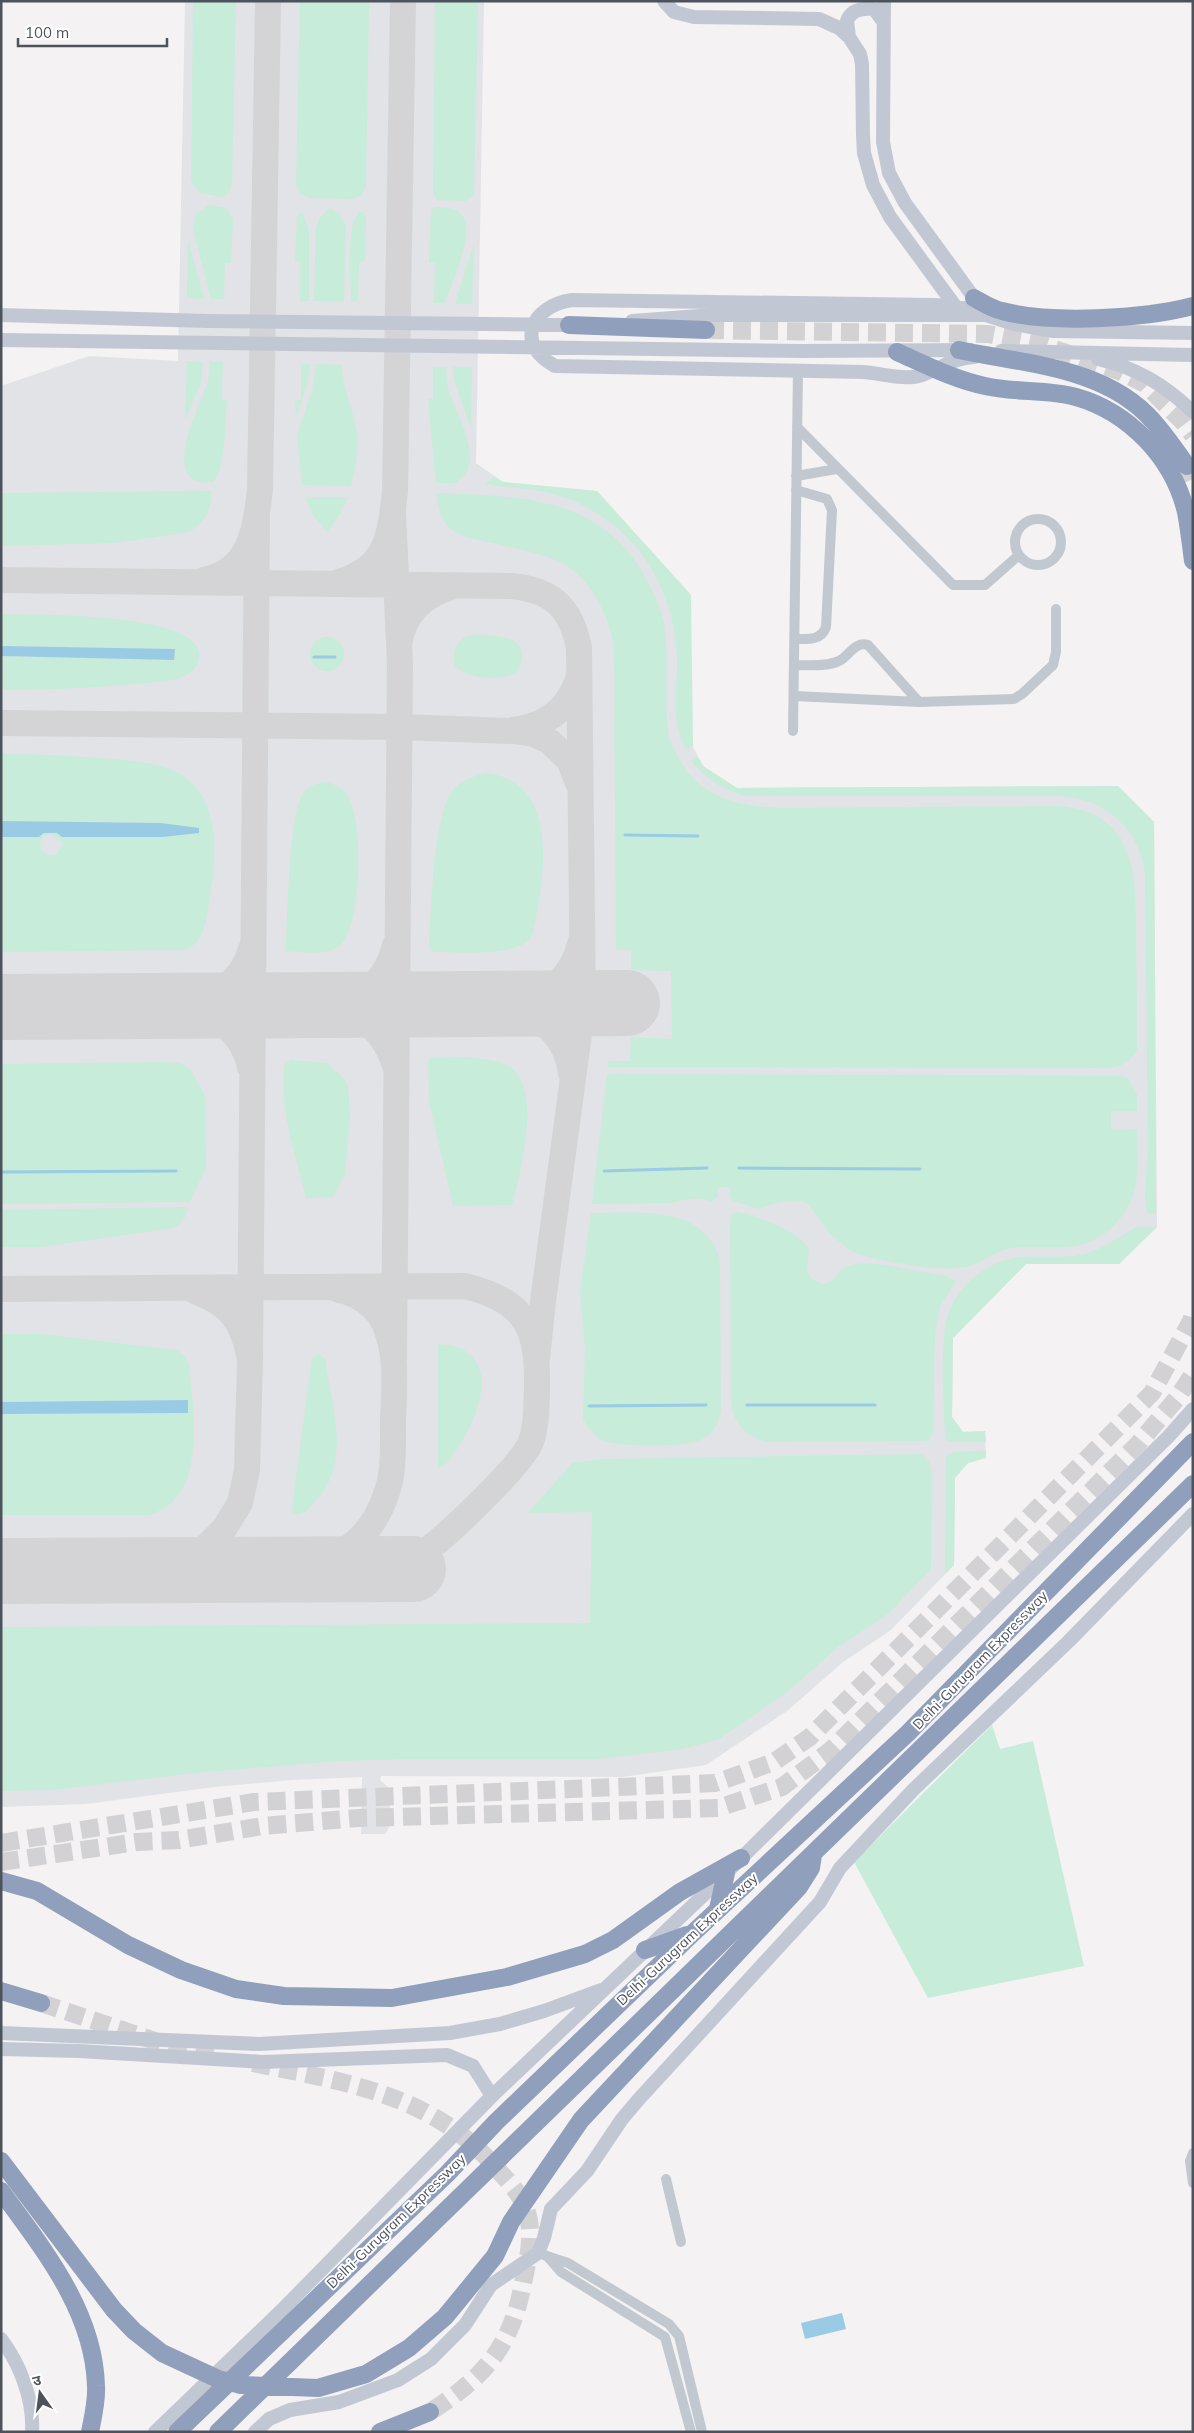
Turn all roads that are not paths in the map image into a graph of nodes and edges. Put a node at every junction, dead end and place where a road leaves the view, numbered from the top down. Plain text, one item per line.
1 (664, 1) edge
2 (884, 1) edge
3 (884, 21) junction
4 (849, 37) junction
5 (1193, 306) edge
6 (981, 308) junction
7 (959, 311) junction
8 (1, 315) edge
9 (569, 325) junction
10 (706, 330) tunnel mouth
11 (1193, 333) edge
12 (1, 340) edge
13 (960, 350) junction
14 (897, 352) junction
15 (1071, 352) junction
16 (1193, 355) edge
17 (992, 357) junction
18 (935, 369) junction
19 (798, 370) junction
20 (1193, 412) edge
21 (797, 427) junction
22 (1188, 466) tunnel mouth
23 (837, 469) junction
24 (796, 476) junction
25 (796, 490) junction
26 (1018, 555) junction
27 (1193, 561) edge
28 (1056, 609) dead end
29 (795, 640) junction
30 (795, 665) junction
31 (794, 696) junction
32 (919, 702) junction
33 (794, 731) dead end
34 (1193, 1409) edge
35 (1193, 1442) edge
36 (1193, 1484) edge
37 (1193, 1514) edge
38 (814, 1851) junction
39 (775, 1856) junction
40 (741, 1858) junction
41 (726, 1873) junction
42 (1, 1881) edge
43 (718, 1909) junction
44 (693, 1933) junction
45 (645, 1950) junction
46 (607, 1988) junction
47 (1, 1991) edge
48 (41, 2003) tunnel mouth
49 (1, 2033) edge
50 (1, 2049) edge
51 (492, 2096) junction
52 (1193, 2153) edge
53 (1, 2160) edge
54 (666, 2179) dead end
55 (1193, 2182) edge
56 (1, 2191) edge
57 (681, 2242) dead end
58 (542, 2254) junction
59 (1, 2339) edge
60 (430, 2412) tunnel mouth
61 (32, 2432) edge
62 (90, 2432) edge
63 (155, 2432) edge
64 (177, 2432) edge
65 (218, 2432) edge
66 (255, 2432) edge
67 (380, 2432) edge
68 (691, 2432) edge
69 (702, 2432) edge

1 - 4 main road
2 - 3 main road
3 - 4 main road
3 - 6 main road
4 - 7 main road
5 - 6 highway
6 - 7 main road
6 - 11 main road
7 - 9 main road
7 - 19 main road
8 - 9 main road
9 - 10 highway
12 - 14 main road
13 - 14 main road
13 - 15 main road
13 - 17 highway
14 - 18 highway
15 - 16 main road
15 - 20 main road
17 - 18 main road
17 - 22 highway
18 - 19 main road
18 - 27 highway
19 - 21 street
21 - 23 street
21 - 24 street
23 - 24 street
23 - 26 street
24 - 25 street
25 - 29 street
25 - 29 street
26 - 26 street
28 - 32 street
29 - 30 street
30 - 31 street
30 - 32 street
31 - 32 street
31 - 33 street
34 - 40 main road
35 - 39 highway, Delhi-Gurugram Expressway
36 - 38 highway, Delhi-Gurugram Expressway
37 - 58 main road
38 - 53 highway
38 - 65 highway, Delhi-Gurugram Expressway
39 - 40 main road
39 - 43 highway, Delhi-Gurugram Expressway
40 - 41 main road
40 - 42 highway
41 - 43 highway
41 - 45 main road
43 - 44 highway, Delhi-Gurugram Expressway
44 - 45 highway
44 - 64 highway, Delhi-Gurugram Expressway
45 - 46 main road
46 - 49 main road
46 - 51 main road
47 - 48 highway
50 - 51 main road
51 - 63 main road
52 - 55 street
54 - 57 street
56 - 62 highway
58 - 66 main road
58 - 68 street
58 - 69 street
59 - 61 main road
60 - 67 highway

